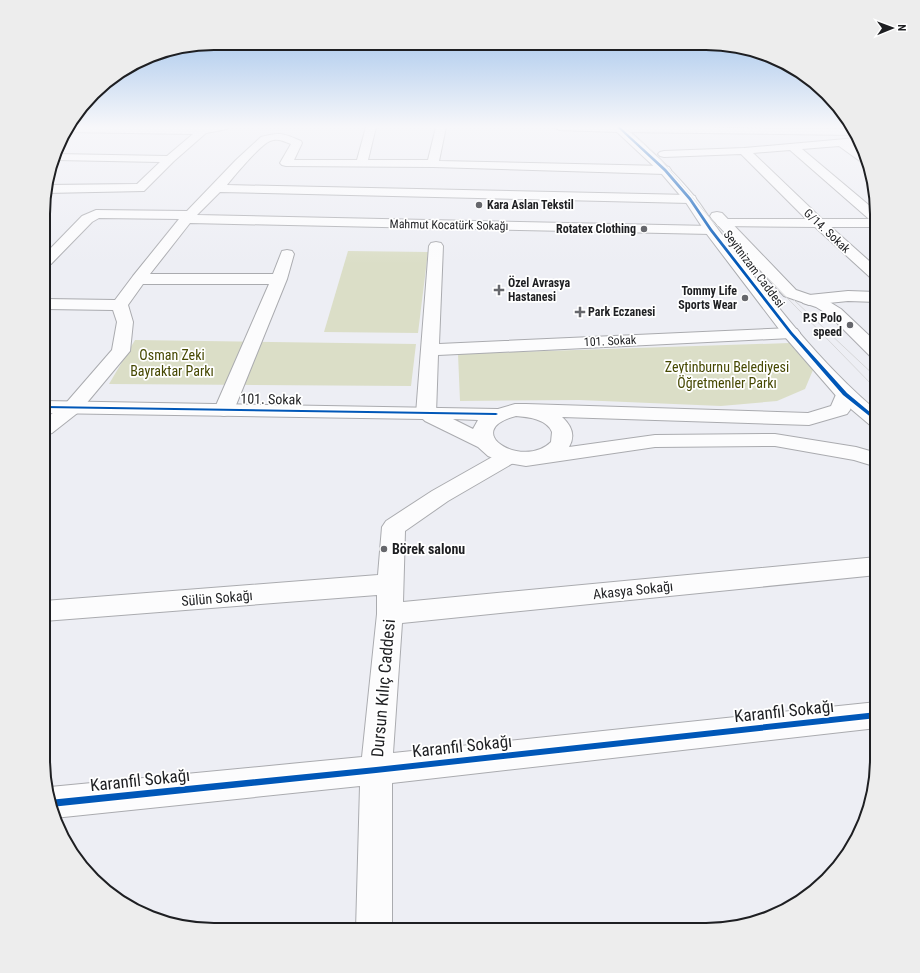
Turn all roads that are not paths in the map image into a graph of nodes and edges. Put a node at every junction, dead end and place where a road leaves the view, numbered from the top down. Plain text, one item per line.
1 (156, 172) edge
2 (231, 172) edge
3 (667, 172) edge
4 (678, 172) edge
5 (766, 172) edge
6 (822, 172) edge
7 (217, 188) junction
8 (52, 189) edge
9 (449, 193) junction
10 (690, 199) junction
11 (870, 214) edge
12 (188, 217) junction
13 (818, 223) junction
14 (870, 223) edge
15 (444, 225) junction
16 (717, 226) junction
17 (50, 242) edge
18 (64, 242) junction
19 (436, 246) dead end
20 (287, 254) dead end
21 (50, 257) edge
22 (870, 270) edge
23 (138, 279) junction
24 (279, 279) junction
25 (870, 297) edge
26 (809, 300) junction
27 (50, 304) edge
28 (120, 305) junction
29 (791, 333) junction
30 (870, 347) edge
31 (430, 350) junction
32 (845, 394) junction
33 (50, 407) edge
34 (73, 407) junction
35 (224, 410) junction
36 (526, 410) junction
37 (426, 414) junction
38 (496, 414) junction
39 (870, 415) edge
40 (50, 426) edge
41 (494, 449) junction
42 (538, 458) junction
43 (870, 458) edge
44 (870, 567) edge
45 (390, 584) junction
46 (50, 611) edge
47 (390, 614) junction
48 (870, 716) edge
49 (376, 770) junction
50 (56, 802) edge
51 (374, 923) edge

1 - 8 street
2 - 7 street
3 - 10 street, Seyitnizam Caddesi
4 - 16 street, Seyitnizam Caddesi
5 - 13 street, G/14. Sokak
6 - 11 street
7 - 9 street
7 - 12 street
9 - 10 street
9 - 15 street
10 - 16 street, Seyitnizam Caddesi
12 - 15 street, Mahmut Kocatürk Sokağı
12 - 18 street, Mahmut Kocatürk Sokağı
12 - 23 street
13 - 14 street, Mahmut Kocatürk Sokağı
13 - 16 street, Mahmut Kocatürk Sokağı
13 - 22 street, G/14. Sokak
15 - 16 street, Mahmut Kocatürk Sokağı
16 - 26 street, Seyitnizam Caddesi
16 - 29 street, Seyitnizam Caddesi
17 - 18 street
18 - 21 street, Mahmut Kocatürk Sokağı
19 - 31 street
20 - 24 street
23 - 24 street
23 - 28 street
24 - 35 street
25 - 26 street
26 - 30 street, Seyitnizam Caddesi
27 - 28 street
28 - 34 street
29 - 31 street, 101. Sokak
29 - 32 street, Seyitnizam Caddesi
31 - 37 street
32 - 36 street
32 - 39 street, Seyitnizam Caddesi
33 - 34 street, 101. Sokak
34 - 35 street, 101. Sokak
34 - 40 street
35 - 37 street, 101. Sokak
36 - 38 street
36 - 42 street
37 - 38 street, 101. Sokak
37 - 41 street, 101. Sokak
38 - 41 street
41 - 42 street
41 - 45 street, Dursun Kılıç Caddesi
42 - 43 street
44 - 47 street, Akasya Sokağı
45 - 46 street, Sülün Sokağı
45 - 47 street, Dursun Kılıç Caddesi
47 - 49 street, Dursun Kılıç Caddesi
48 - 49 street, Karanfil Sokağı
49 - 50 street, Karanfil Sokağı
49 - 51 street, Dursun Kılıç Caddesi

